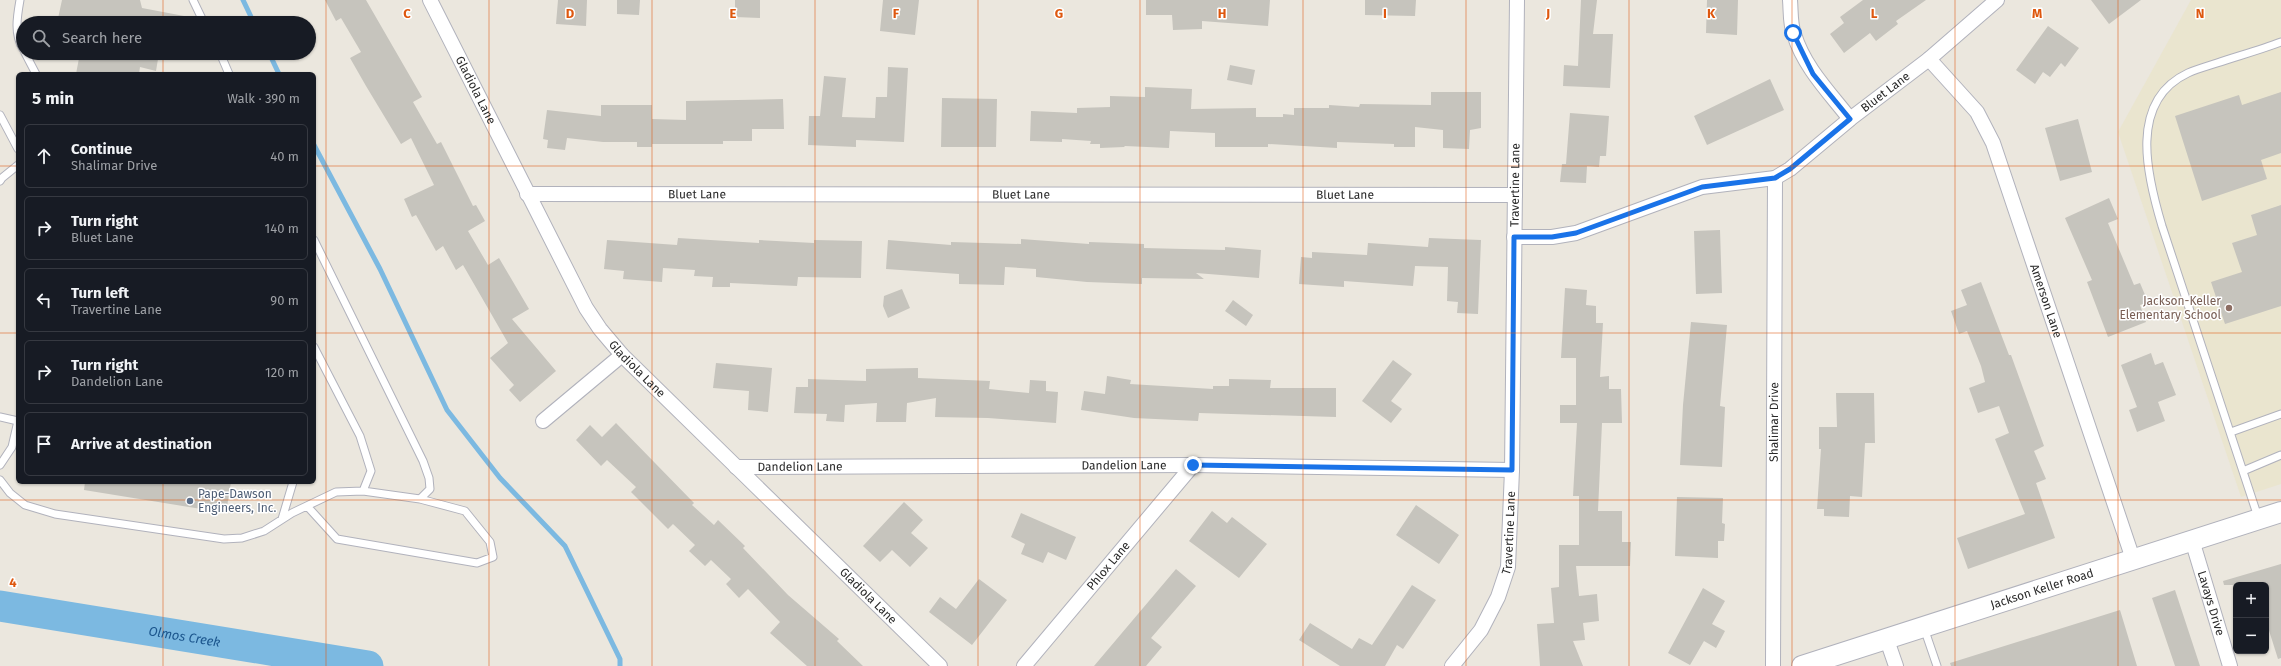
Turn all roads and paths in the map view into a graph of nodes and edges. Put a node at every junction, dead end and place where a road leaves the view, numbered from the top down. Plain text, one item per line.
1 (20, 0) edge
2 (193, 0) edge
3 (430, 0) edge
4 (1516, 0) edge
5 (1790, 0) edge
6 (1997, 0) edge
7 (17, 16) edge
8 (201, 16) edge
9 (2281, 42) edge
10 (1930, 59) junction
11 (29, 60) edge
12 (223, 60) edge
13 (35, 72) edge
14 (229, 72) edge
15 (0, 115) edge
16 (1850, 119) junction
17 (16, 144) edge
18 (16, 167) edge
19 (1775, 178) junction
20 (0, 181) edge
21 (527, 194) junction
22 (1515, 195) junction
23 (1514, 237) junction
24 (316, 244) edge
25 (316, 351) edge
26 (622, 355) junction
27 (2281, 414) edge
28 (0, 417) edge
29 (16, 421) edge
30 (543, 421) dead end
31 (16, 430) edge
32 (2231, 432) junction
33 (2281, 455) edge
34 (0, 465) edge
35 (1193, 465) junction
36 (736, 467) junction
37 (1512, 470) junction
38 (2243, 470) junction
39 (0, 480) edge
40 (292, 484) edge
41 (363, 491) junction
42 (420, 499) junction
43 (307, 506) junction
44 (2281, 512) edge
45 (282, 519) junction
46 (2259, 519) junction
47 (2192, 540) junction
48 (2133, 558) junction
49 (1924, 628) junction
50 (1887, 640) junction
51 (940, 666) edge
52 (1024, 666) edge
53 (1452, 666) edge
54 (1773, 666) edge
55 (1802, 666) edge
56 (1896, 666) edge
57 (1937, 666) edge
58 (2230, 666) edge

1 - 7 lane
2 - 8 lane
3 - 21 street, Gladiola Lane
4 - 22 street, Travertine Lane
5 - 16 street
6 - 10 street, Bluet Lane
9 - 32 lane
10 - 16 street, Bluet Lane
10 - 48 street, Amerson Lane
11 - 13 lane
12 - 14 lane
15 - 17 lane
16 - 19 street, Bluet Lane
18 - 20 lane
19 - 23 street, Bluet Lane
19 - 54 street, Shalimar Drive
21 - 22 street, Bluet Lane
21 - 26 street, Gladiola Lane
22 - 23 street, Travertine Lane
23 - 37 street, Travertine Lane
24 - 42 lane
25 - 41 lane
26 - 30 street
26 - 36 street, Gladiola Lane
27 - 32 lane
28 - 29 lane
31 - 34 lane
32 - 38 lane
33 - 38 lane
35 - 36 street, Dandelion Lane
35 - 37 street, Dandelion Lane
35 - 52 street, Phlox Lane
36 - 51 street, Gladiola Lane
37 - 53 street, Travertine Lane
38 - 46 lane
39 - 45 lane
40 - 45 lane
41 - 42 lane
41 - 43 lane
42 - 43 lane
43 - 45 lane
44 - 46 main road, Jackson Keller Road
46 - 47 main road, Jackson Keller Road
47 - 48 main road, Jackson Keller Road
47 - 58 street, Lavays Drive
48 - 49 main road, Jackson Keller Road
49 - 50 main road, Jackson Keller Road
49 - 57 lane
50 - 55 main road, Jackson Keller Road
50 - 56 street

